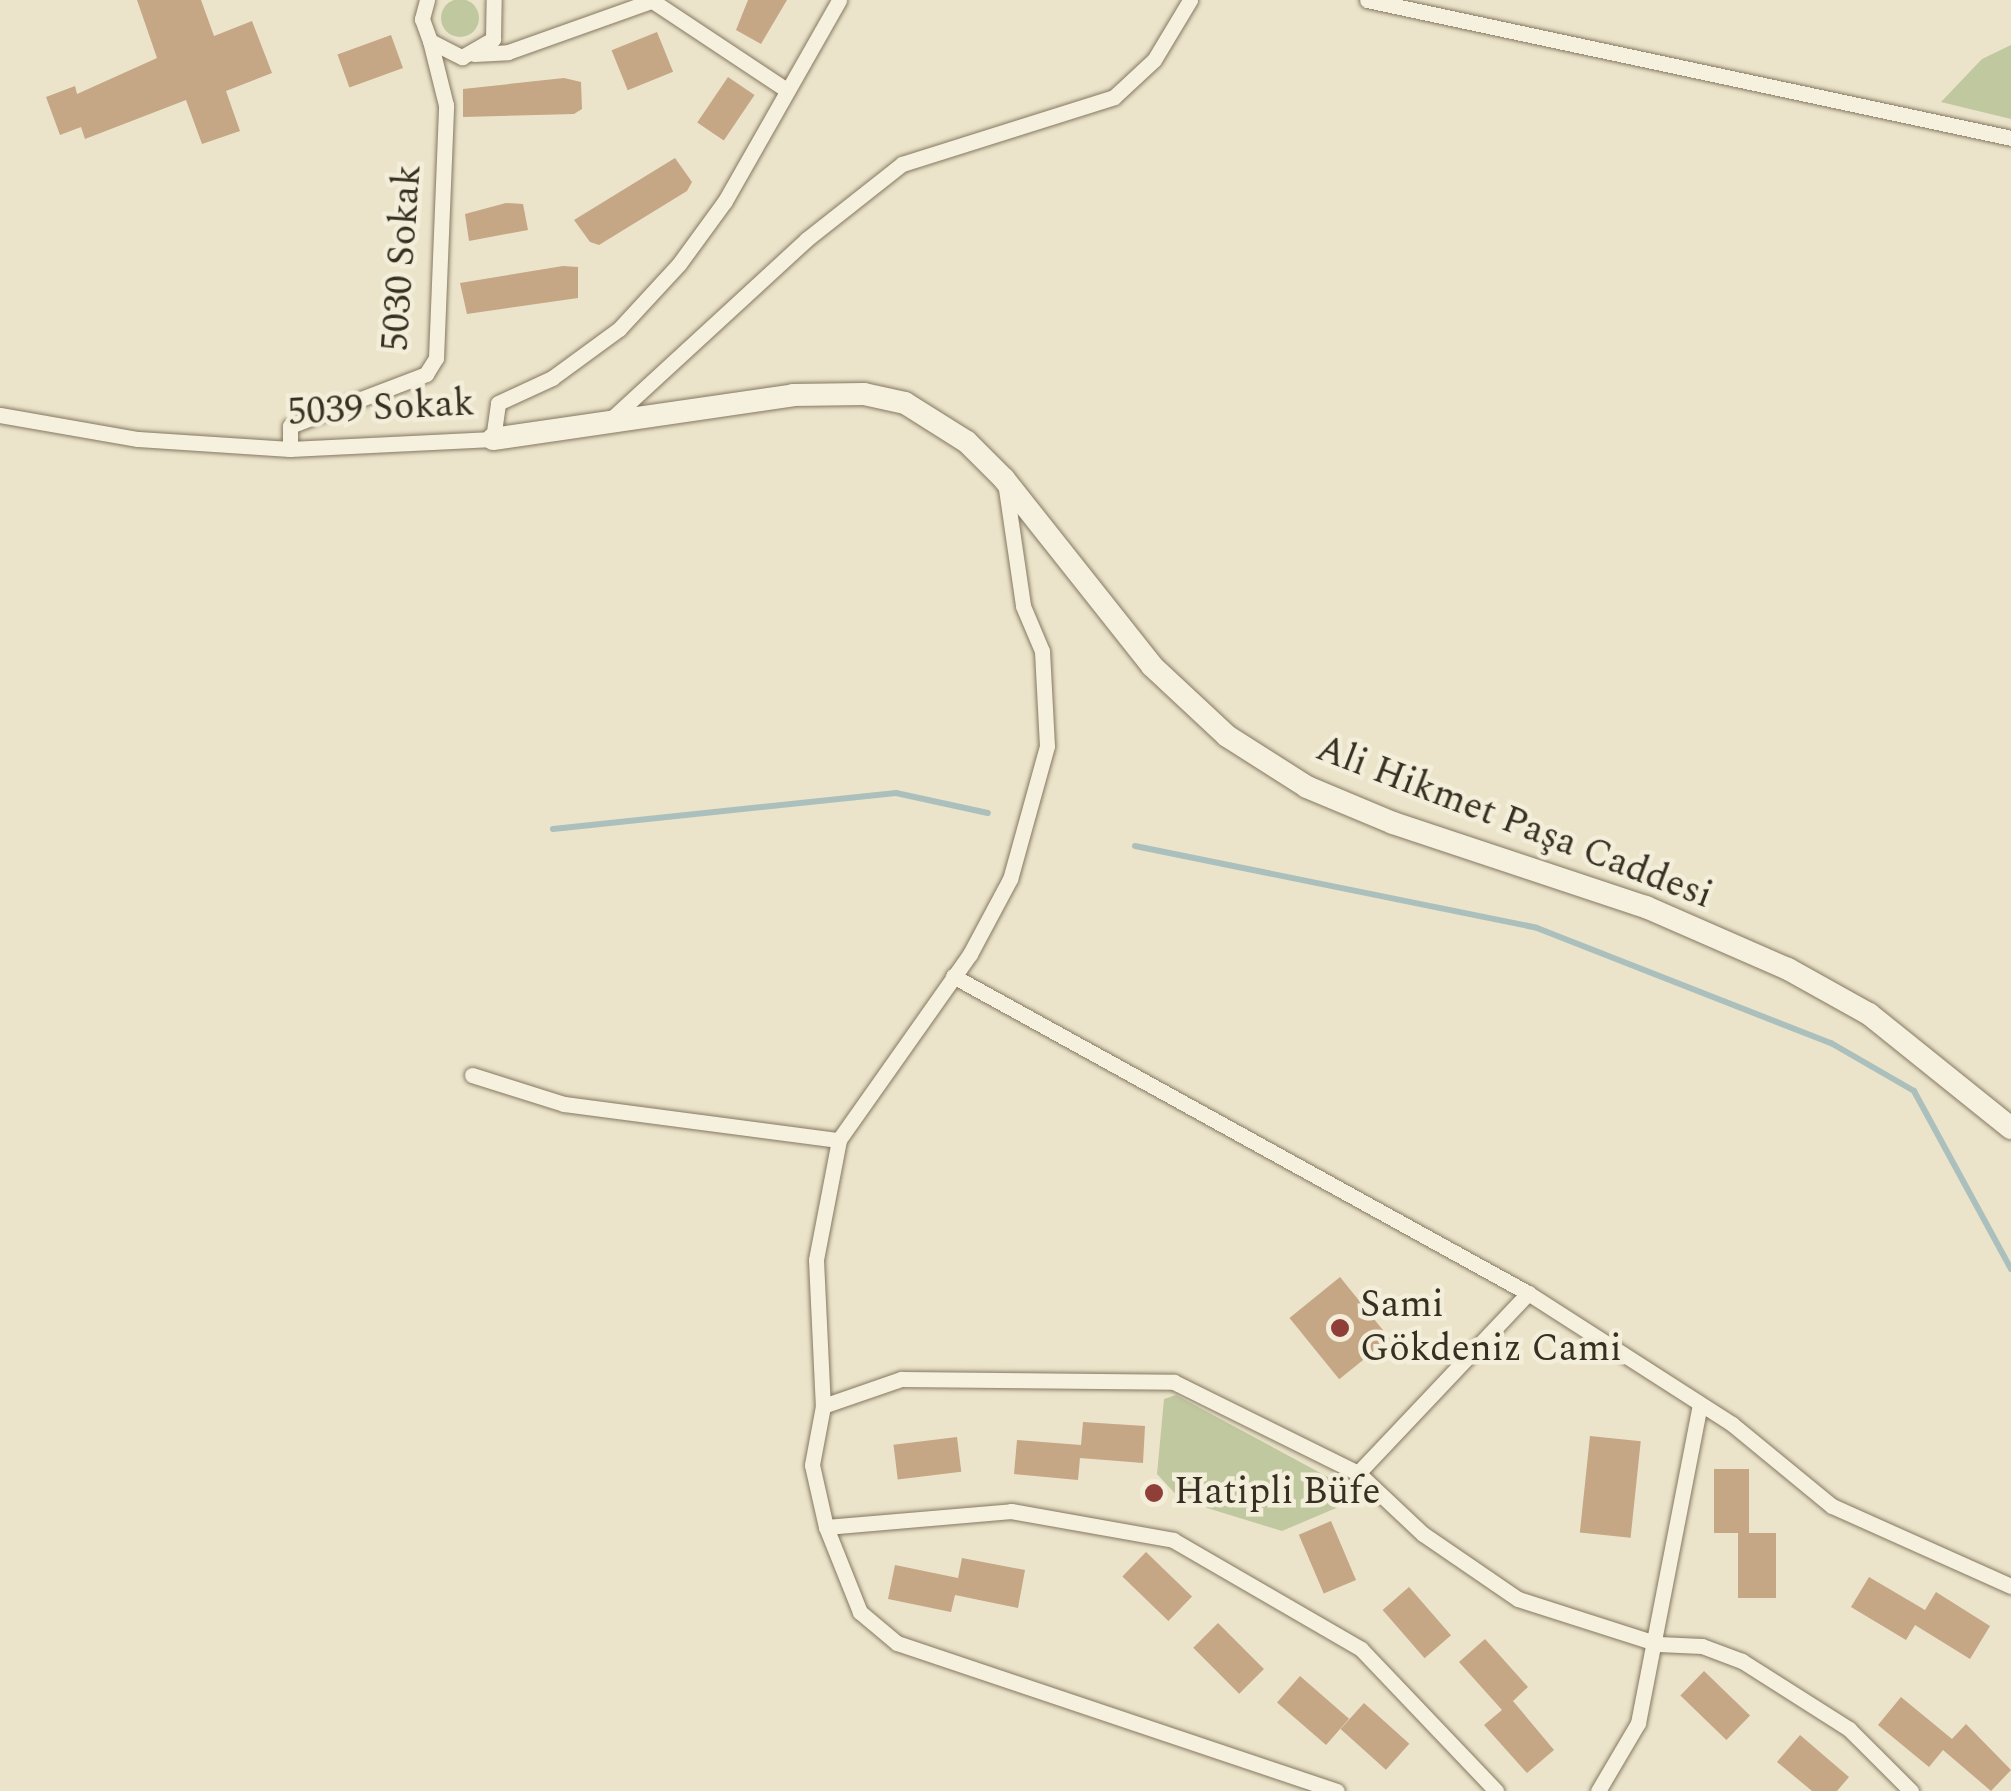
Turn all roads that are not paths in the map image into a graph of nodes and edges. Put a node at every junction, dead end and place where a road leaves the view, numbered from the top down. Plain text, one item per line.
1 (494, 0) edge
2 (638, 0) edge
3 (839, 0) edge
4 (1190, 0) edge
5 (1367, 0) edge
6 (651, 1) edge
7 (424, 2) edge
8 (430, 42) junction
9 (474, 54) junction
10 (785, 89) junction
11 (2011, 138) edge
12 (0, 415) edge
13 (606, 424) junction
14 (493, 439) junction
15 (290, 449) junction
16 (1004, 480) junction
17 (953, 976) junction
18 (472, 1075) dead end
19 (2011, 1128) edge
20 (839, 1140) junction
21 (1528, 1294) junction
22 (1700, 1405) junction
23 (823, 1406) junction
24 (1358, 1474) junction
25 (826, 1528) junction
26 (2011, 1586) edge
27 (1658, 1644) junction
28 (1337, 1791) edge
29 (1496, 1791) edge
30 (1598, 1791) edge
31 (1911, 1791) edge

1 - 9 street
2 - 6 street
3 - 10 street, 5039 Sokak
4 - 13 street
5 - 11 street
6 - 9 street
6 - 10 street
7 - 8 street
8 - 9 street
8 - 15 street, 5030 Sokak
10 - 14 street, 5039 Sokak
12 - 15 street, 5039 Sokak
13 - 14 main road, Ali Hikmet Paşa Caddesi
13 - 16 main road, Ali Hikmet Paşa Caddesi
14 - 15 street, 5039 Sokak
16 - 17 street
16 - 19 main road, Ali Hikmet Paşa Caddesi
17 - 20 street
17 - 21 street
18 - 20 street
20 - 23 street
21 - 22 street
21 - 24 street
22 - 26 street
22 - 27 street
23 - 24 street
23 - 25 street
24 - 27 street
25 - 28 street
25 - 29 street
27 - 30 street
27 - 31 street

